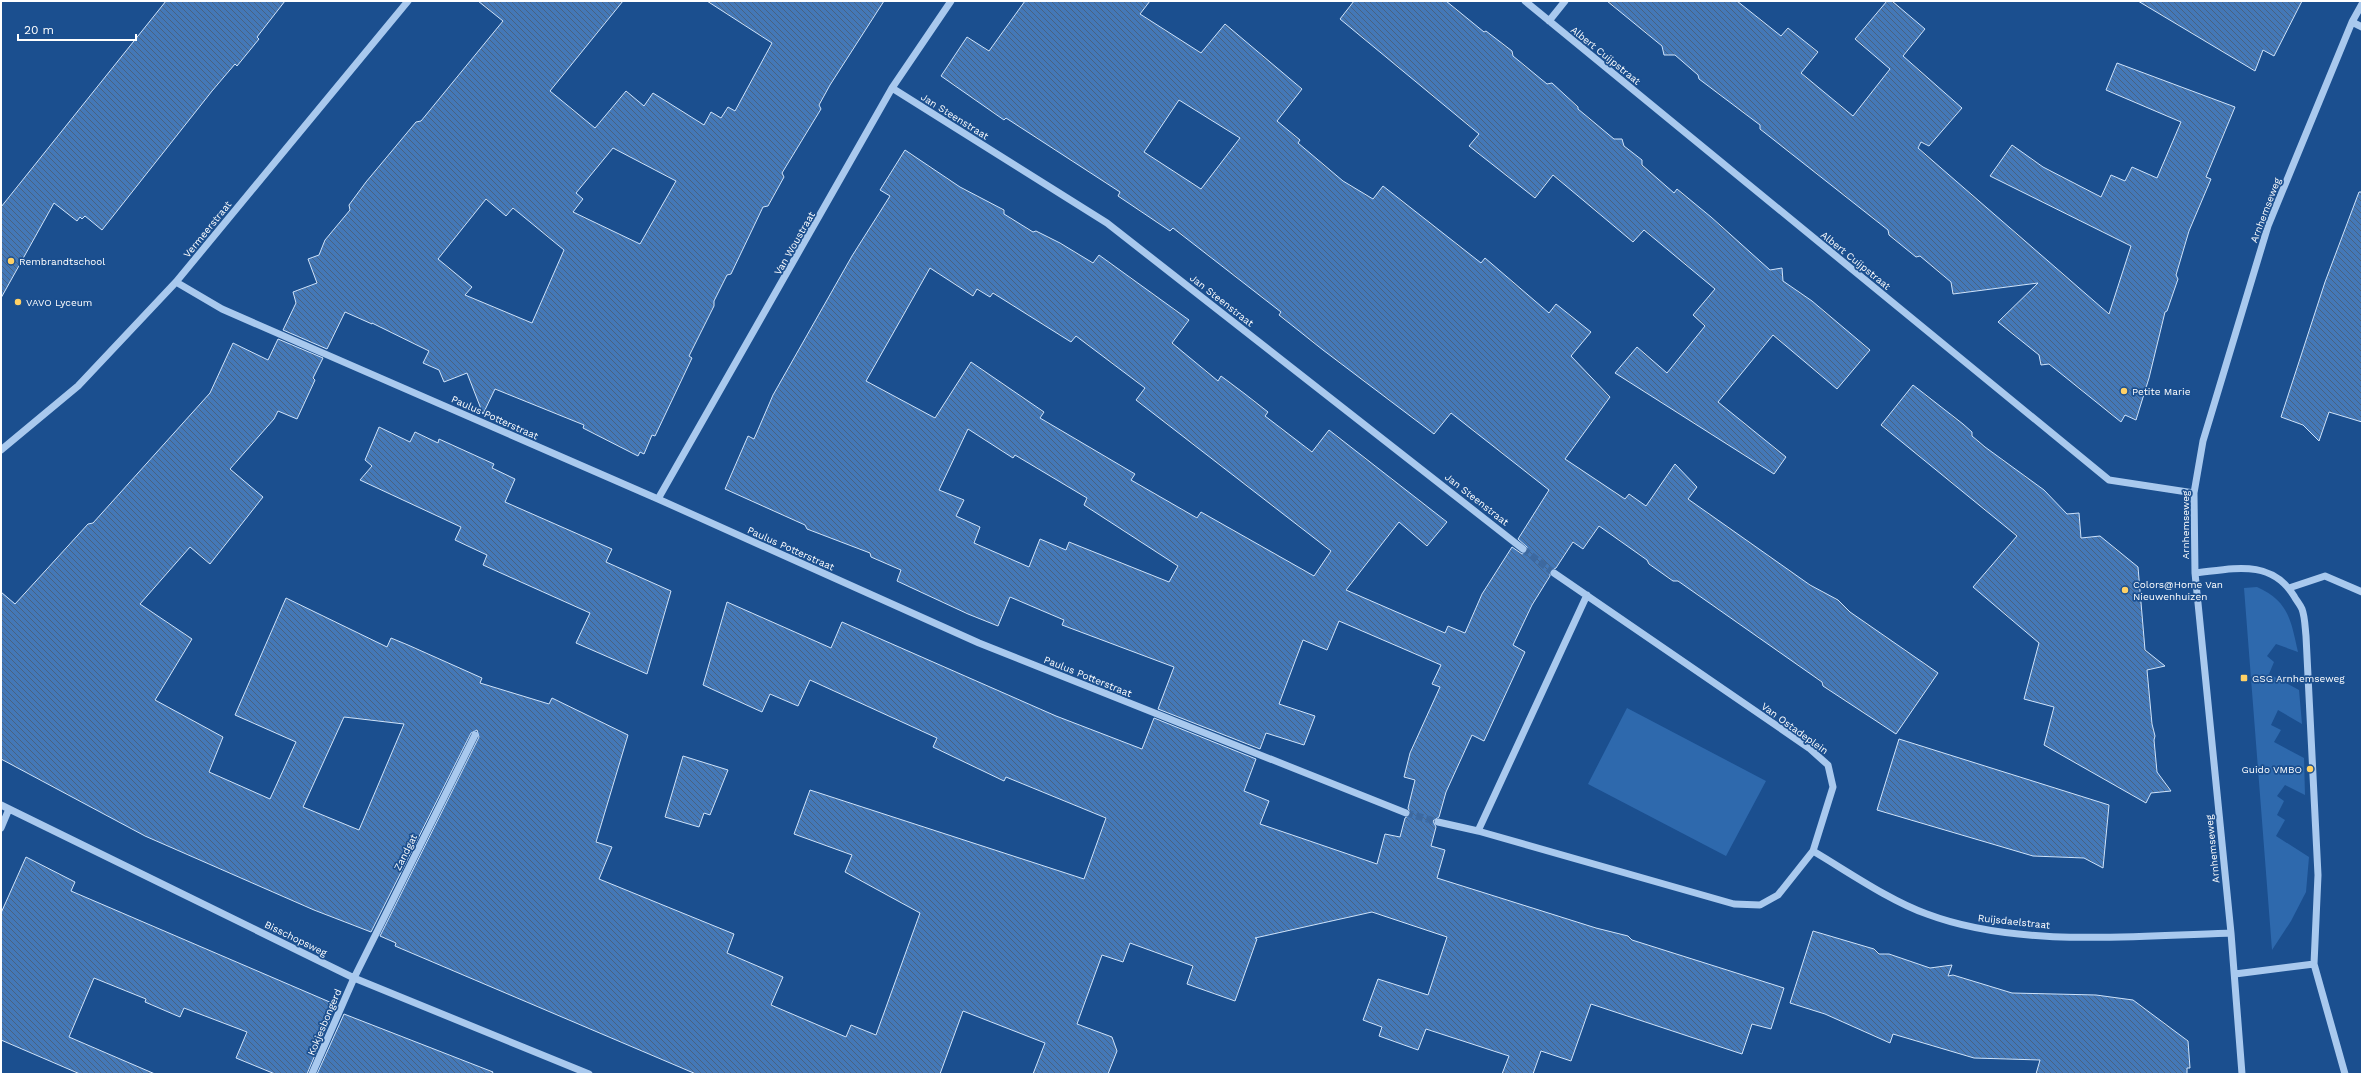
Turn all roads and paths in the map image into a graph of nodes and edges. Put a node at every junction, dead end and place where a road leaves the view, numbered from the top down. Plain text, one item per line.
1 (408, 1) edge
2 (951, 1) edge
3 (1525, 1) edge
4 (1565, 1) edge
5 (2362, 4) edge
6 (1549, 21) junction
7 (2352, 22) junction
8 (2362, 27) edge
9 (892, 88) junction
10 (176, 282) junction
11 (1, 450) edge
12 (2194, 493) junction
13 (658, 499) junction
14 (1523, 549) tunnel mouth
15 (1554, 573) tunnel mouth
16 (2195, 573) junction
17 (2289, 588) junction
18 (2362, 592) edge
19 (1587, 595) junction
20 (475, 735) dead end
21 (1, 805) edge
22 (9, 809) junction
23 (1406, 813) tunnel mouth
24 (1438, 822) tunnel mouth
25 (1, 828) edge
26 (1478, 831) junction
27 (1813, 851) junction
28 (2231, 933) junction
29 (2314, 964) junction
30 (2234, 974) junction
31 (354, 978) junction
32 (312, 1074) edge
33 (589, 1074) edge
34 (2242, 1074) edge
35 (2345, 1074) edge

1 - 10 street, Vermeerstraat
2 - 9 street, Van Woustraat
3 - 6 street, Albert Cuijpstraat
4 - 6 street
5 - 7 street, Arnhemseweg
6 - 12 street, Albert Cuijpstraat
7 - 8 street
7 - 12 street, Arnhemseweg
9 - 13 street, Van Woustraat
9 - 14 street, Jan Steenstraat
10 - 11 street, Vermeerstraat
10 - 13 street, Paulus Potterstraat
12 - 16 street, Arnhemseweg
13 - 23 street, Paulus Potterstraat
15 - 19 street
16 - 17 street
16 - 28 street, Arnhemseweg
17 - 18 street
17 - 29 street
19 - 26 street
19 - 27 street, Van Ostadeplein
20 - 31 street, Zandgat
21 - 22 street, Bisschopsweg
22 - 25 street
22 - 31 street, Bisschopsweg
24 - 26 street
26 - 27 street, Van Ostadeplein
27 - 28 street, Ruijsdaelstraat
28 - 30 street, Arnhemseweg
29 - 30 street
29 - 35 street
30 - 34 street, Arnhemseweg
31 - 32 street, Kokjesbongerd
31 - 33 street, Bisschopsweg

